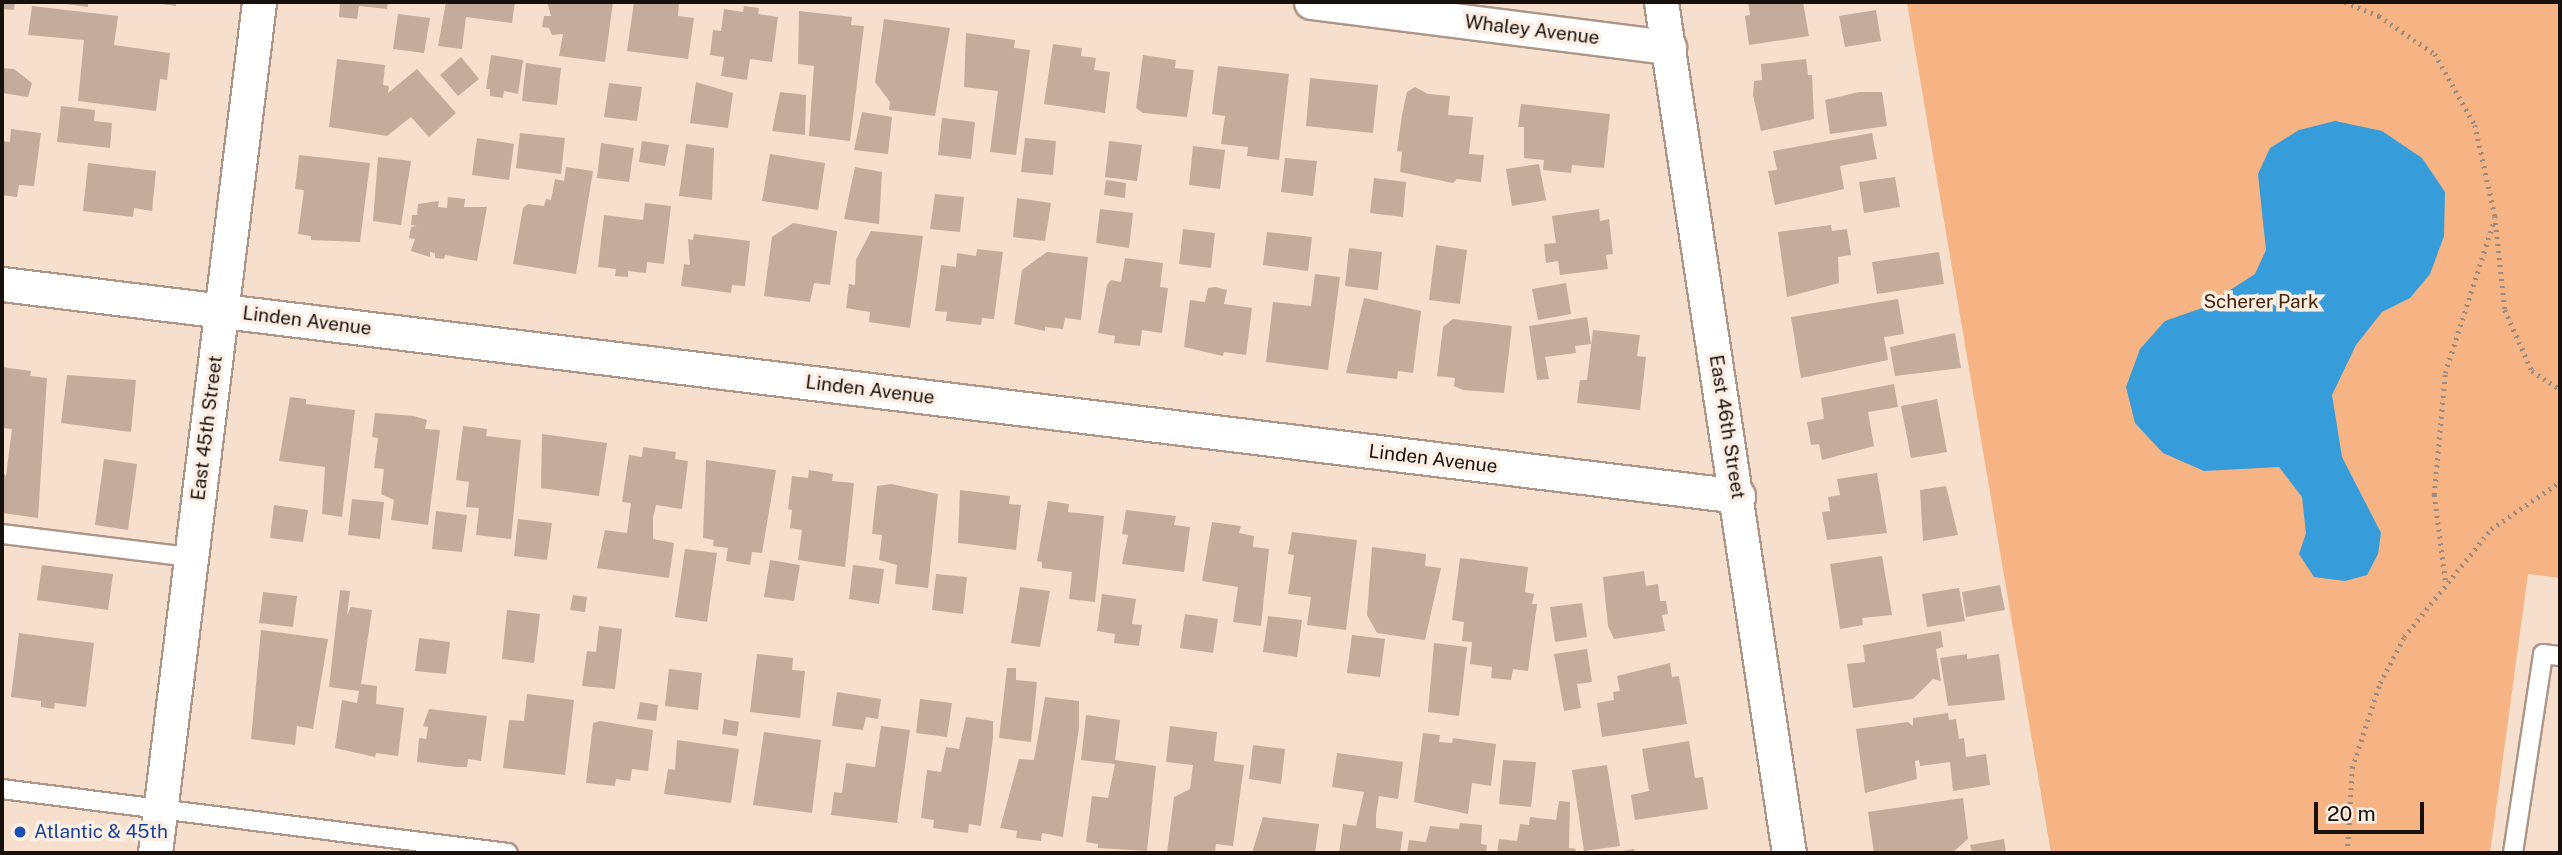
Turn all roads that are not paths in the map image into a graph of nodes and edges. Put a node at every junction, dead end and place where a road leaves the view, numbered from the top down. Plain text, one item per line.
1 (259, 2) edge
2 (1311, 2) edge
3 (1661, 2) edge
4 (1669, 47) junction
5 (2, 284) edge
6 (222, 311) junction
7 (1738, 496) junction
8 (2, 534) edge
9 (190, 557) junction
10 (2560, 656) edge
11 (2, 789) edge
12 (160, 810) junction
13 (155, 853) edge
14 (508, 853) edge
15 (1789, 853) edge
16 (2513, 853) edge

1 - 6 street, East 45th Street
2 - 4 street, Whaley Avenue
3 - 4 street, East 46th Street
4 - 7 street, East 46th Street
5 - 6 street, Linden Avenue
6 - 7 street, Linden Avenue
6 - 9 street, East 45th Street
7 - 15 street, East 46th Street
8 - 9 lane
9 - 12 street, East 45th Street
10 - 16 lane
11 - 12 lane
12 - 13 street, East 45th Street
12 - 14 lane

